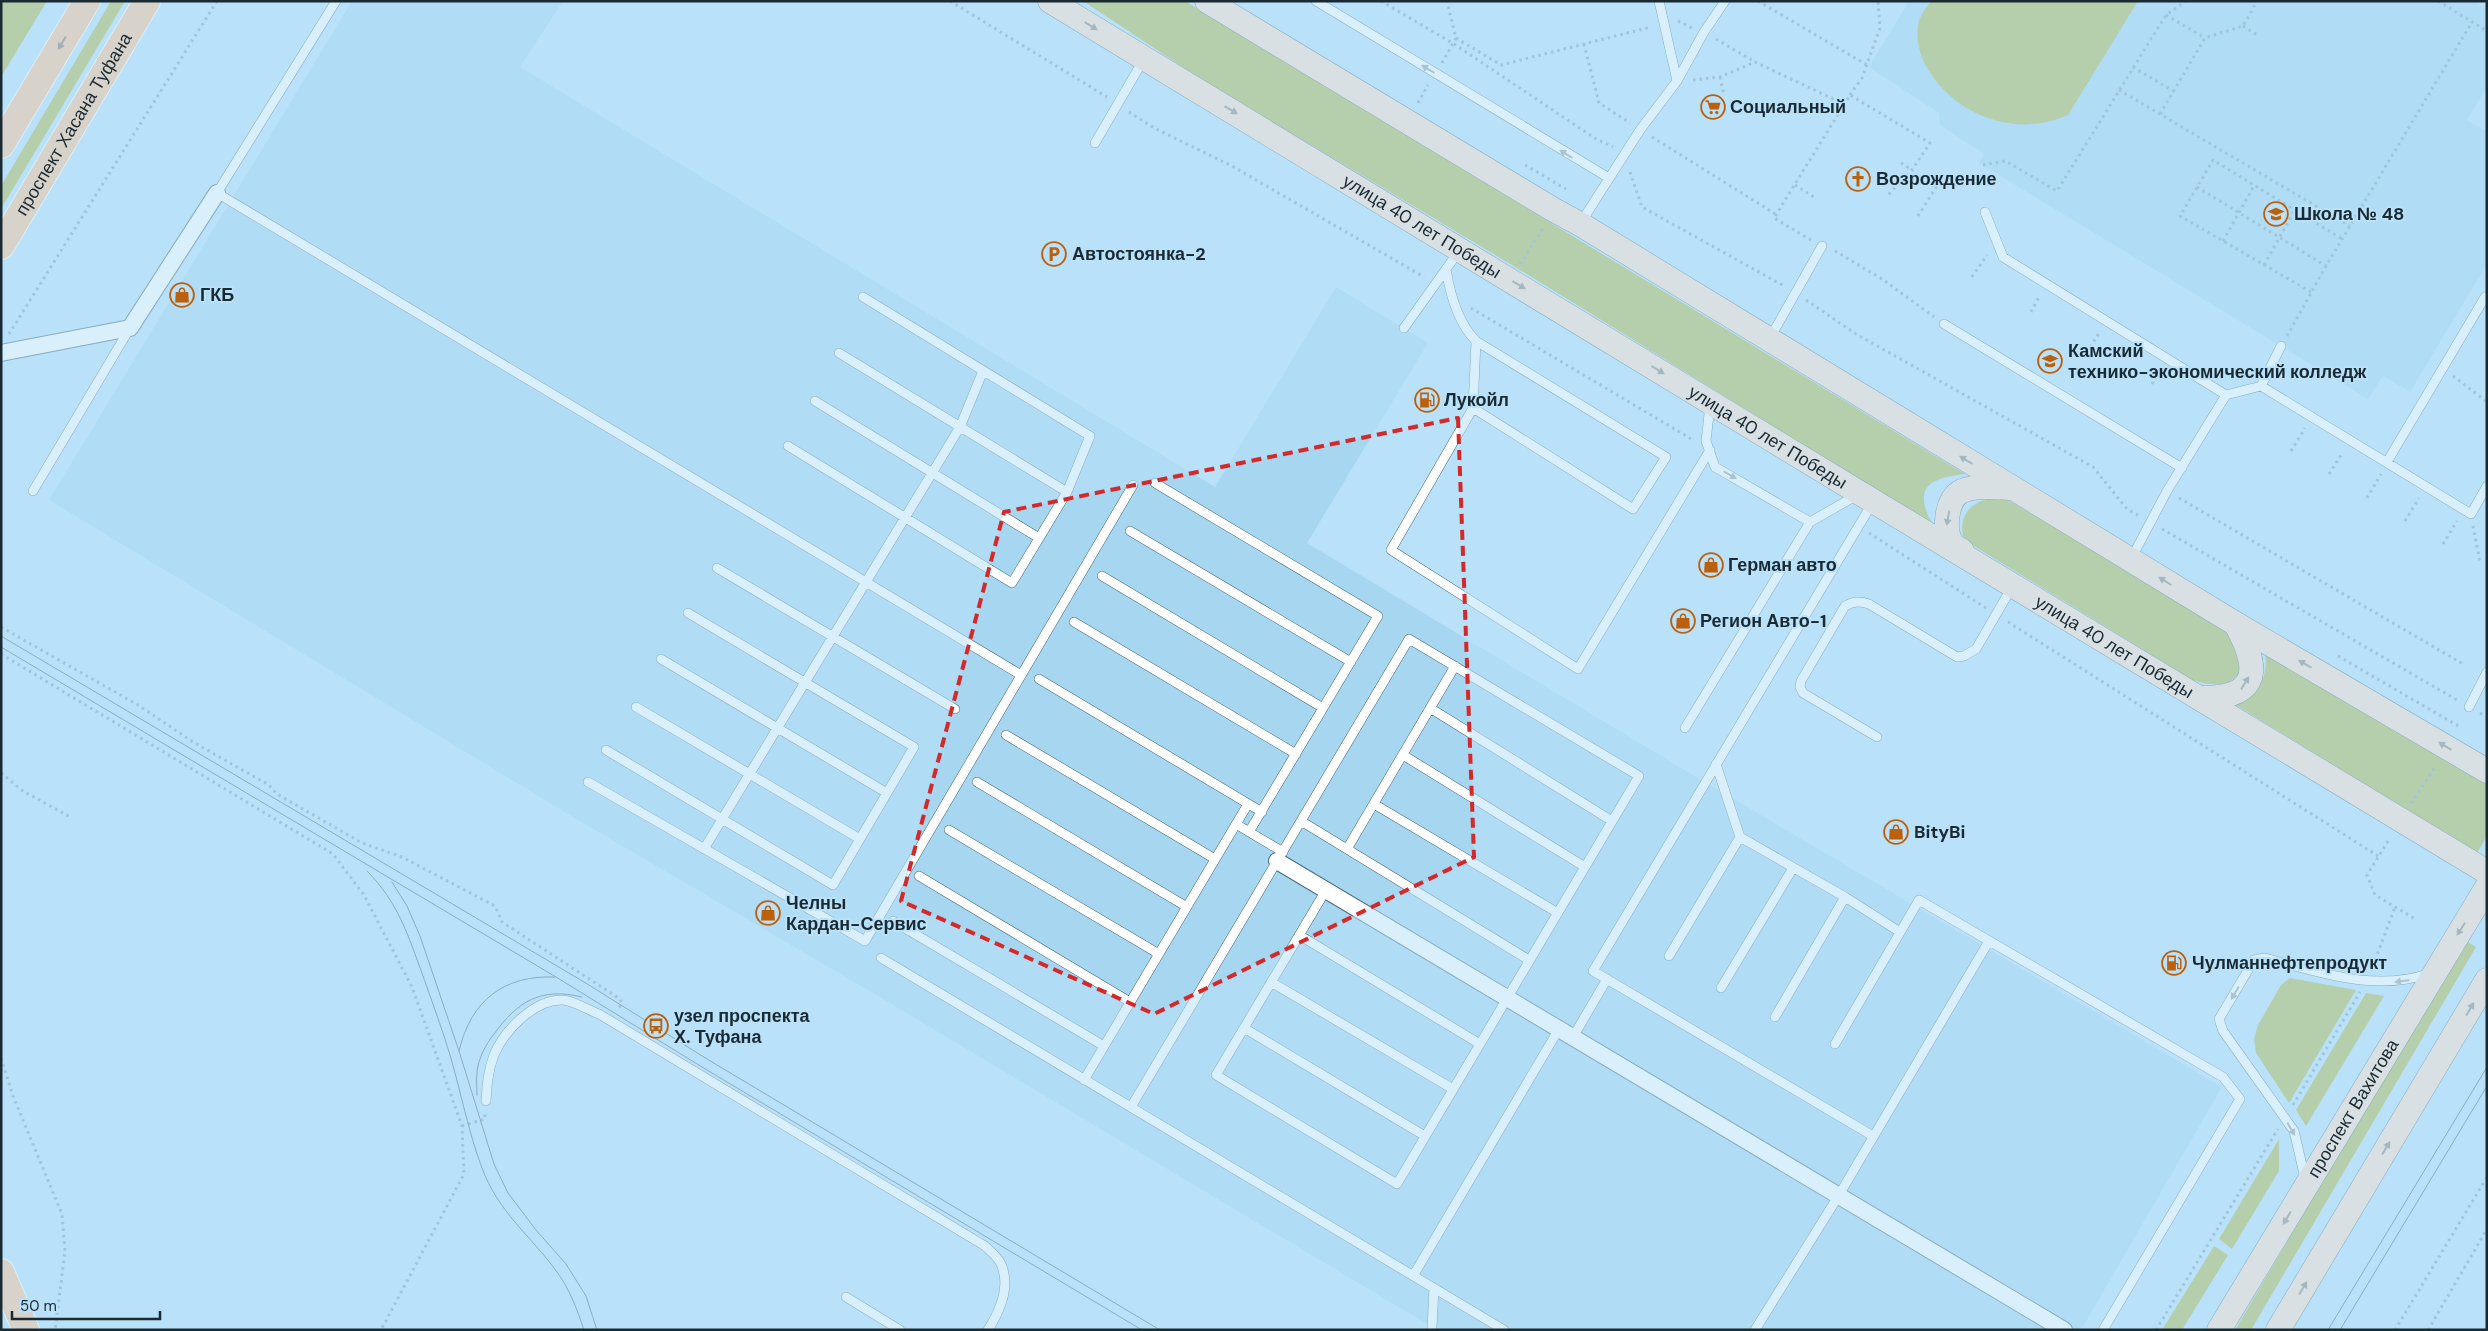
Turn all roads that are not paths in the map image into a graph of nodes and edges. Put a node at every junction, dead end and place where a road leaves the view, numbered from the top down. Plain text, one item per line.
1 (87, 1) edge
2 (147, 1) edge
3 (336, 1) edge
4 (1050, 1) edge
5 (1207, 1) edge
6 (1316, 1) edge
7 (1659, 1) edge
8 (1724, 1) edge
9 (1144, 58) junction
10 (1677, 81) junction
11 (1095, 143) dead end
12 (1, 145) edge
13 (1609, 178) junction
14 (217, 193) junction
15 (1985, 212) dead end
16 (1580, 224) junction
17 (1, 246) edge
18 (1822, 246) road end
19 (1460, 248) junction
20 (1446, 269) junction
21 (864, 298) dead end
22 (2487, 298) edge
23 (1944, 324) road end
24 (130, 328) junction
25 (1404, 328) dead end
26 (1769, 340) junction
27 (1476, 341) junction
28 (4, 346) edge
29 (2282, 346) road end
30 (839, 353) dead end
31 (984, 371) junction
32 (2261, 386) junction
33 (2226, 395) junction
34 (815, 401) dead end
35 (1710, 402) junction
36 (1473, 408) junction
37 (960, 427) junction
38 (788, 446) dead end
39 (1710, 450) junction
40 (2387, 462) junction
41 (2182, 468) junction
42 (932, 472) junction
43 (1155, 483) dead end
44 (1133, 485) dead end
45 (2487, 486) edge
46 (2013, 488) junction
47 (33, 491) dead end
48 (1067, 492) junction
49 (1866, 497) junction
50 (904, 517) junction
51 (1810, 522) junction
52 (1130, 531) dead end
53 (1039, 538) junction
54 (2130, 559) junction
55 (1977, 564) junction
56 (717, 568) dead end
57 (1102, 576) dead end
58 (864, 582) junction
59 (2013, 585) junction
60 (688, 614) dead end
61 (1074, 622) dead end
62 (2236, 624) junction
63 (832, 636) junction
64 (661, 659) dead end
65 (1350, 662) junction
66 (1455, 666) junction
67 (2487, 672) edge
68 (1021, 675) junction
69 (1039, 679) dead end
70 (804, 682) junction
71 (2203, 698) junction
72 (636, 707) dead end
73 (2469, 707) road end
74 (1323, 708) junction
75 (1430, 708) junction
76 (955, 709) dead end
77 (777, 728) junction
78 (1685, 728) dead end
79 (1006, 735) dead end
80 (1877, 737) dead end
81 (606, 750) dead end
82 (1296, 754) junction
83 (1403, 755) junction
84 (1716, 764) junction
85 (2487, 771) edge
86 (749, 774) junction
87 (588, 782) dead end
88 (977, 782) dead end
89 (887, 793) junction
90 (1248, 804) junction
91 (1374, 804) junction
92 (1262, 812) junction
93 (722, 819) junction
94 (1301, 821) junction
95 (1612, 821) junction
96 (1236, 824) junction
97 (949, 830) dead end
98 (1249, 832) junction
99 (1740, 837) junction
100 (860, 839) junction
101 (704, 849) junction
102 (1347, 849) junction
103 (1280, 856) junction
104 (1215, 860) junction
105 (1585, 867) junction
106 (1793, 868) junction
107 (2487, 872) edge
108 (919, 876) dead end
109 (2487, 887) edge
110 (1326, 890) junction
111 (1845, 897) junction
112 (1187, 907) junction
113 (1558, 913) junction
114 (893, 921) dead end
115 (1900, 932) junction
116 (1299, 935) junction
117 (1989, 941) junction
118 (1158, 954) junction
119 (1669, 956) dead end
120 (881, 958) dead end
121 (1529, 960) junction
122 (2436, 972) junction
123 (1606, 979) junction
124 (2487, 980) edge
125 (1271, 982) junction
126 (1721, 988) dead end
127 (1507, 998) junction
128 (1130, 1002) junction
129 (1775, 1017) dead end
130 (1244, 1028) junction
131 (1566, 1033) junction
132 (1480, 1044) junction
133 (1835, 1044) dead end
134 (1104, 1046) junction
135 (1084, 1080) junction
136 (1453, 1089) junction
137 (486, 1101) road end
138 (1131, 1108) junction
139 (1425, 1136) junction
140 (1873, 1136) junction
141 (2306, 1186) junction
142 (1838, 1195) junction
143 (1, 1272) edge
144 (1413, 1276) junction
145 (1434, 1288) junction
146 (846, 1297) dead end
147 (1432, 1327) dead end
148 (26, 1330) edge
149 (900, 1330) edge
150 (988, 1330) edge
151 (1504, 1330) edge
152 (1755, 1330) edge
153 (2064, 1330) edge
154 (2103, 1330) edge
155 (2220, 1330) edge
156 (2278, 1330) edge

1 -> 12 main road
2 - 17 main road, проспект Хасана Туфана
3 - 14 lane
4 -> 9 street, улица 40 лет Победы
5 - 16 street
13 -> 6 lane
7 - 10 lane
8 - 10 lane
9 - 11 lane
9 -> 19 street, улица 40 лет Победы
10 - 13 lane
13 - 16 lane
14 - 24 street
14 - 58 lane
15 - 33 lane
16 - 26 street
18 - 26 lane
19 - 20 lane
19 -> 35 street, улица 40 лет Победы
20 - 25 lane
20 - 27 lane
21 - 31 lane
22 - 40 lane
23 - 41 lane
24 - 28 street
24 - 47 lane
46 -> 26 street
27 - 36 lane
27 - 36 lane
29 - 32 lane
30 - 37 lane
31 - 37 lane
31 - 48 lane
32 - 33 lane
32 - 40 lane
33 - 41 lane
34 - 42 lane
35 - 39 lane
35 - 49 street, улица 40 лет Победы
36 - 39 lane
37 - 42 lane
37 - 48 lane
38 - 50 lane
39 -> 51 lane
40 - 45 lane
41 - 54 lane
42 - 50 lane
42 - 53 lane
43 - 65 lane
44 - 68 lane
46 - 54 street
46 -> 55 street
48 - 53 lane
49 - 51 lane
49 - 55 street, улица 40 лет Победы
49 - 84 lane
50 - 53 lane
50 - 58 lane
51 - 78 lane
52 - 65 lane
62 -> 54 street
55 - 59 street, улица 40 лет Победы
56 - 63 lane
57 - 74 lane
58 - 63 lane
58 - 68 lane
59 - 71 street, улица 40 лет Победы
59 - 80 lane
60 - 70 lane
61 - 82 lane
71 -> 62 street
85 -> 62 street
63 - 70 lane
63 - 76 lane
64 - 77 lane
65 - 74 lane
66 - 75 lane
66 - 94 lane
66 - 95 lane
67 - 73 lane
68 - 101 lane
69 - 90 lane
70 - 77 lane
70 - 89 lane
71 - 107 street, улица 40 лет Победы
72 - 86 lane
74 - 82 lane
75 - 83 lane
75 - 95 lane
77 - 86 lane
77 - 89 lane
79 - 104 lane
81 - 93 lane
82 - 92 lane
83 - 91 lane
83 - 105 lane
84 - 99 lane
84 - 123 lane
86 - 93 lane
86 - 100 lane
87 - 101 lane
88 - 112 lane
89 - 100 lane
90 - 92 lane
90 - 96 lane
91 - 102 lane
91 - 113 lane
92 - 98 lane
93 - 100 lane
93 - 101 lane
94 - 102 lane
94 - 103 lane
95 - 105 lane
96 - 98 lane
96 - 104 lane
97 - 118 lane
98 - 103 lane
99 - 106 lane
99 - 119 lane
102 - 121 lane
103 - 110 street
103 - 138 lane
104 - 112 lane
105 - 113 lane
106 - 111 lane
106 - 126 lane
108 - 128 lane
109 -> 122 street, проспект Вахитова
110 - 116 lane
110 - 127 street
111 - 115 lane
111 - 129 lane
112 - 118 lane
113 - 121 lane
114 - 134 lane
115 - 117 lane
115 - 133 lane
116 - 125 lane
116 - 132 lane
117 - 140 lane
117 - 154 lane
118 - 128 lane
120 - 135 lane
121 - 127 lane
122 - 141 street, проспект Вахитова
122 -> 141 lane
123 - 131 lane
123 - 140 lane
156 -> 124 street
125 - 130 lane
125 - 136 lane
127 - 131 street
127 - 132 lane
128 - 134 lane
130 - 139 lane
130 - 139 lane
131 - 142 street
131 - 144 lane
132 - 136 lane
134 - 135 lane
135 - 138 lane
136 - 139 lane
137 - 150 lane
138 - 144 lane
140 - 142 lane
141 -> 155 street, проспект Вахитова
142 - 152 lane
142 - 153 street
143 - 148 main road
144 - 145 lane
145 - 147 lane
145 - 151 lane
146 - 149 lane

